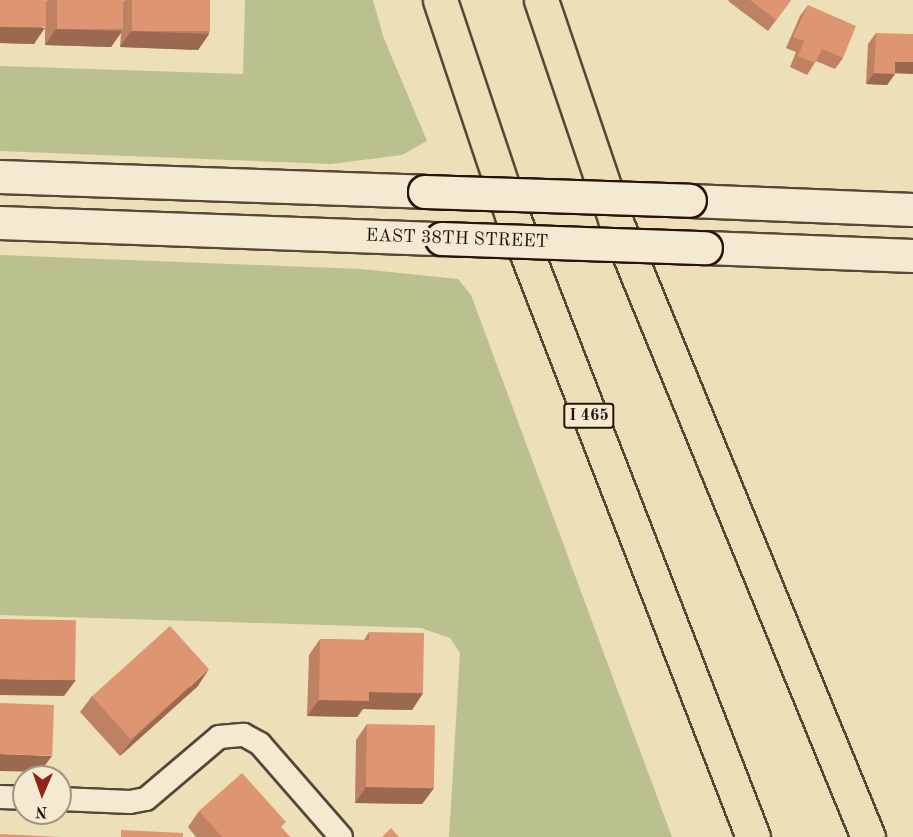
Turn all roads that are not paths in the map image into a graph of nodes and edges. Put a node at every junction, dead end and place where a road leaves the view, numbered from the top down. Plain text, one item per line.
1 (440, 0) edge
2 (541, 0) edge
3 (0, 177) edge
4 (913, 210) edge
5 (0, 223) edge
6 (913, 256) edge
7 (72, 800) edge
8 (341, 837) edge
9 (753, 837) edge
10 (868, 837) edge

1 - 9 highway, I 465
2 - 10 highway
3 - 4 main road, bridge
5 - 6 main road, EAST 38TH STREET, bridge
7 - 8 street

